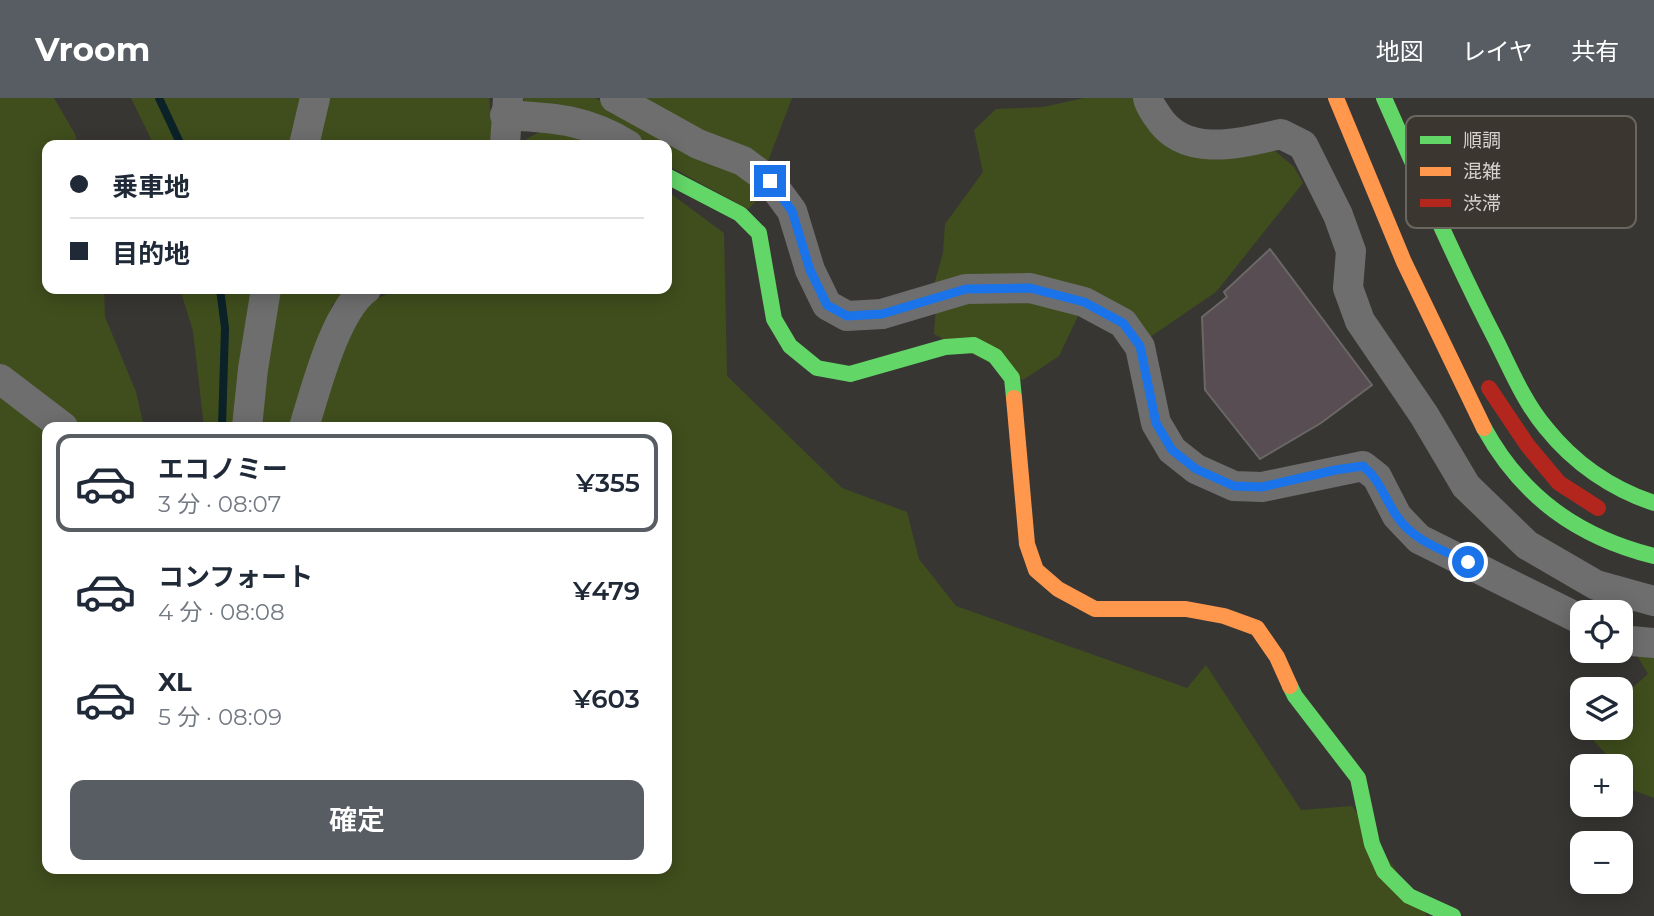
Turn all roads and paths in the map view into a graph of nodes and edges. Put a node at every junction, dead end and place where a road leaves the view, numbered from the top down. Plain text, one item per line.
1 (315, 98) edge
2 (615, 98) edge
3 (1148, 98) edge
4 (1336, 98) edge
5 (1384, 98) edge
6 (507, 107) edge
7 (305, 140) edge
8 (505, 140) edge
9 (620, 140) edge
10 (1406, 147) edge
11 (672, 179) edge
12 (1443, 228) edge
13 (265, 294) edge
14 (359, 294) edge
15 (1478, 368) dead end
16 (0, 379) edge
17 (56, 422) edge
18 (248, 422) edge
19 (305, 422) edge
20 (1654, 503) edge
21 (1612, 518) dead end
22 (1654, 556) edge
23 (1654, 601) edge
24 (1570, 614) edge
25 (1633, 641) edge
26 (1654, 643) edge
27 (1453, 916) edge

1 - 7 street
2 - 24 street
3 - 23 street
4 - 22 main road
5 - 10 main road
6 - 8 street
6 - 9 street
11 - 27 main road
12 - 20 main road
13 - 18 street
14 - 19 street
15 - 21 main road
16 - 17 street
25 - 26 street

